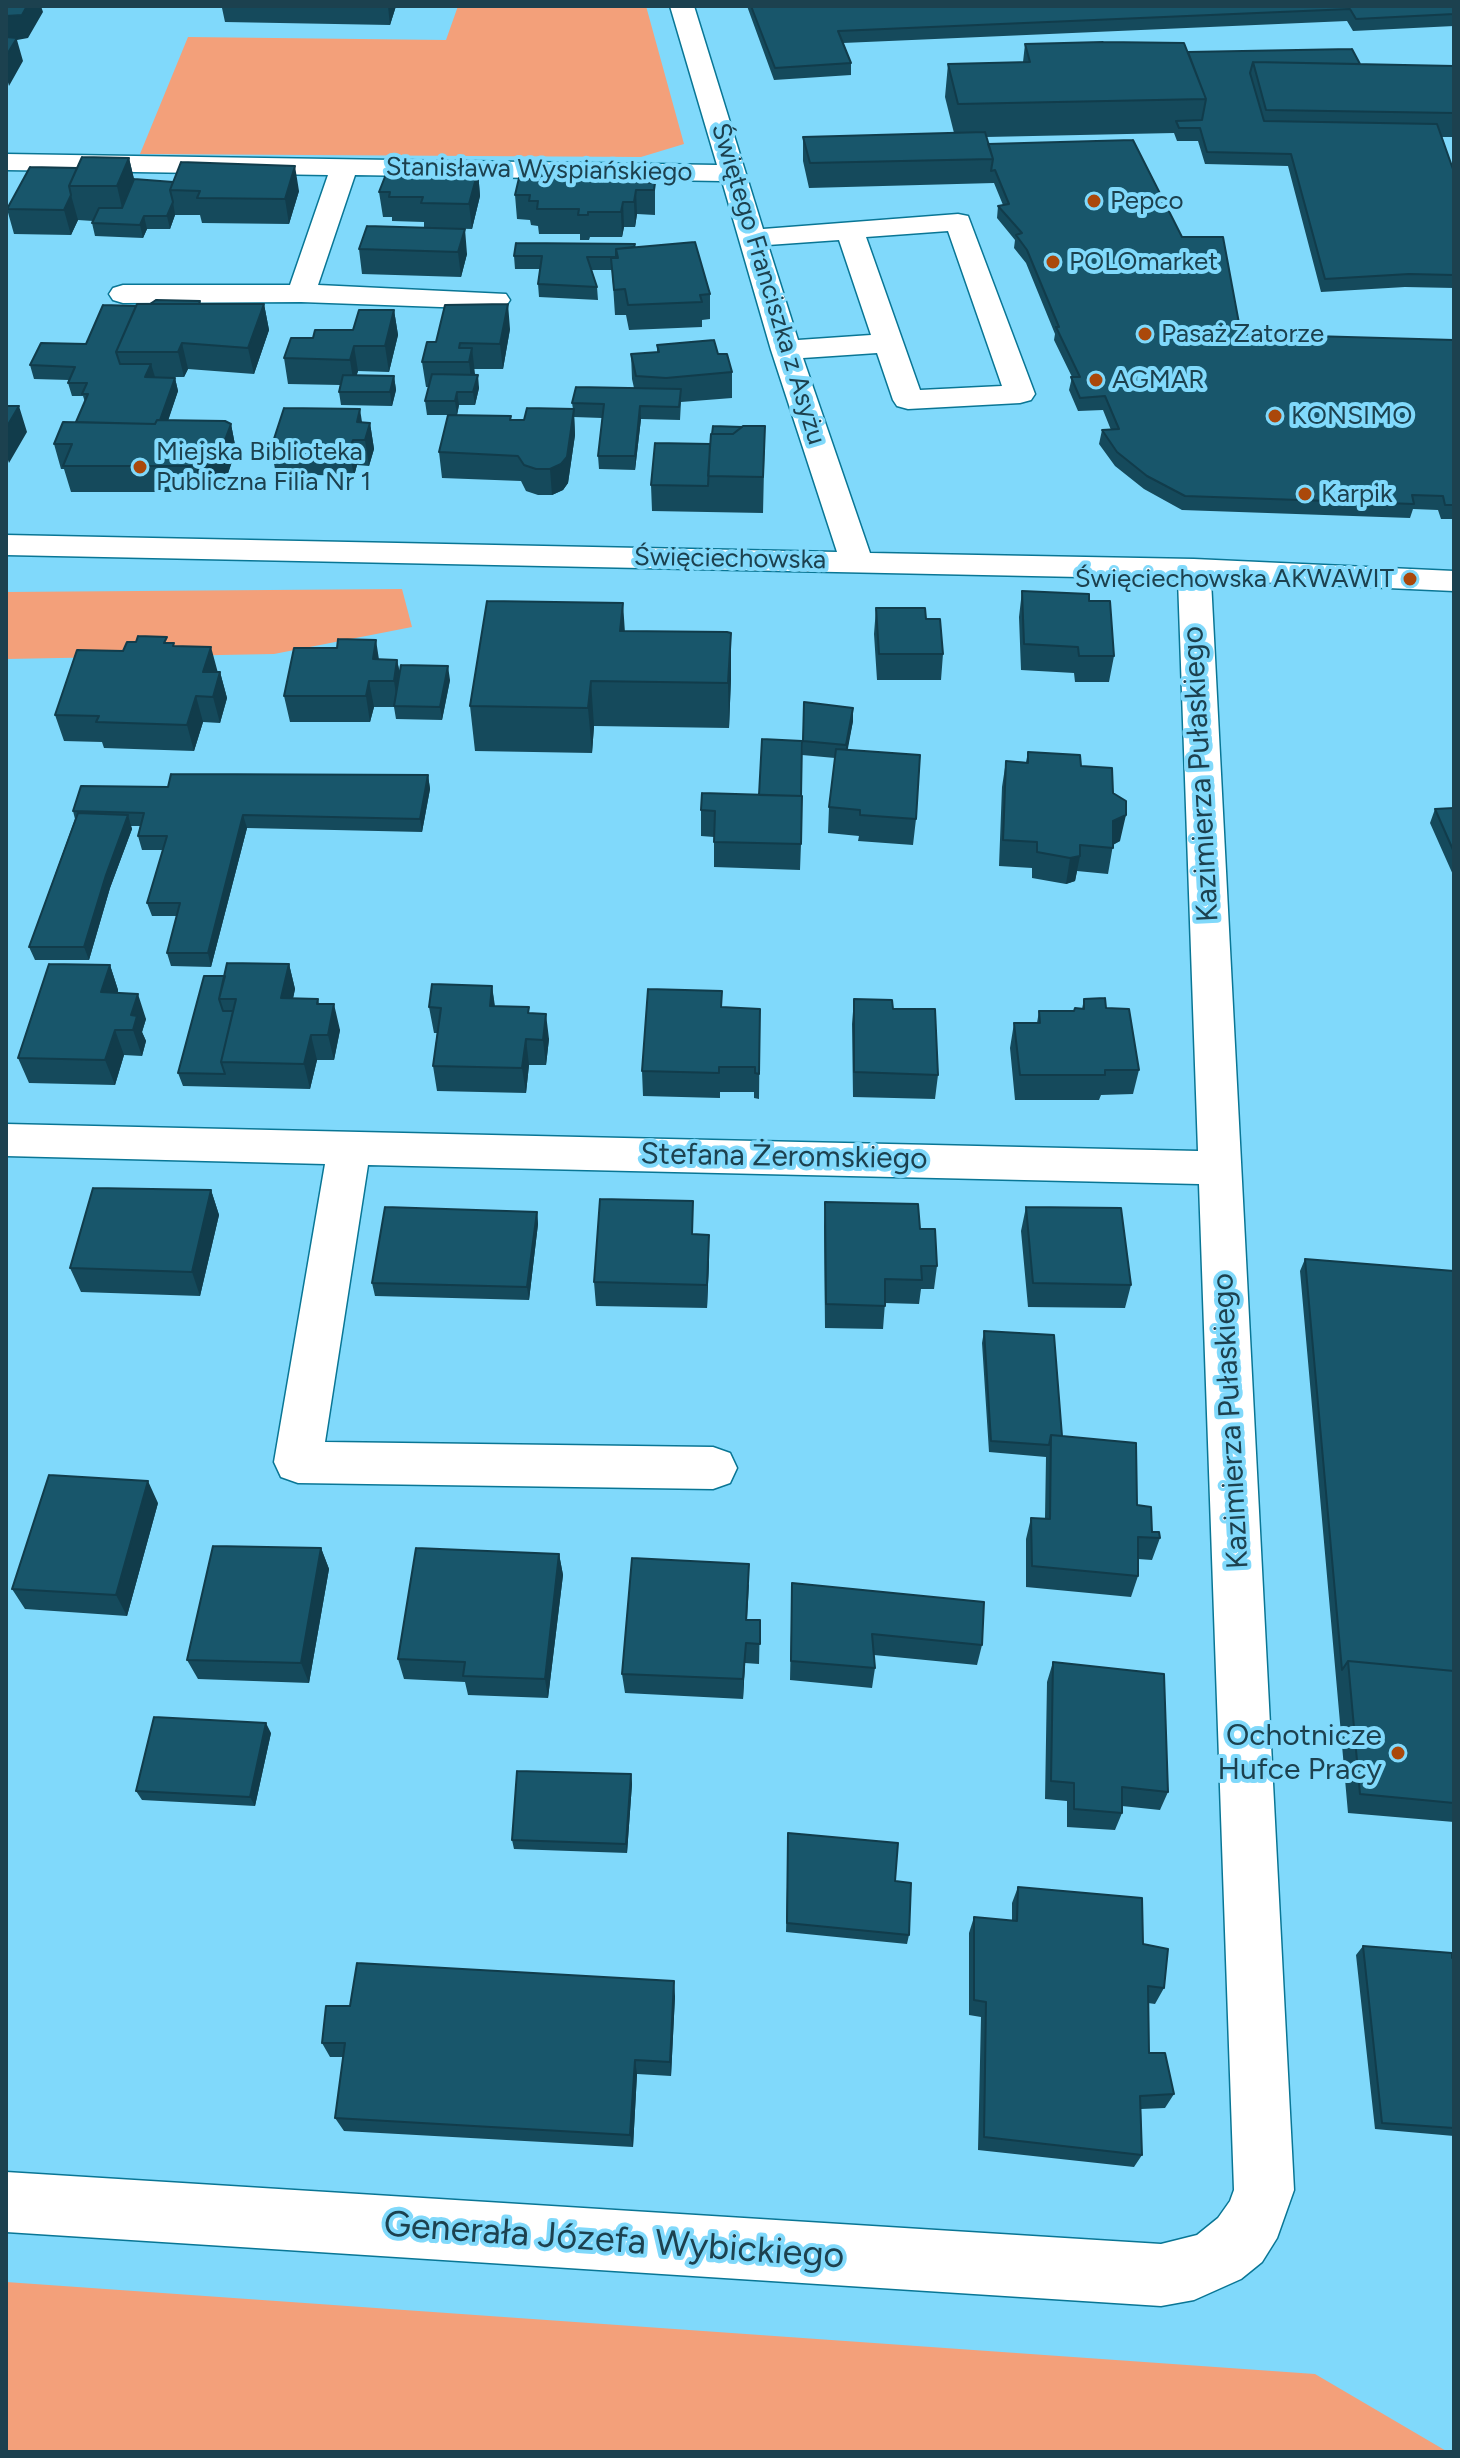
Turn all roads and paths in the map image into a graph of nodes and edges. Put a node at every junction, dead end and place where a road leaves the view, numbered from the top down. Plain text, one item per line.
1 (682, 6) edge
2 (6, 162) edge
3 (344, 168) junction
4 (733, 173) junction
5 (849, 229) junction
6 (754, 238) junction
7 (301, 293) junction
8 (123, 294) dead end
9 (496, 300) dead end
10 (888, 343) junction
11 (786, 350) junction
12 (6, 545) edge
13 (856, 561) junction
14 (1194, 569) junction
15 (1454, 581) edge
16 (6, 1140) edge
17 (349, 1147) junction
18 (1219, 1168) junction
19 (713, 1468) dead end
20 (6, 2202) edge
21 (1219, 2257) joint

1 - 4 street, Świętego Franciszka z Asyżu
2 - 3 street, Stanisława Wyspiańskiego
3 - 4 street, Stanisława Wyspiańskiego
3 - 7 street, Stanisława Wyspiańskiego
4 - 6 street, Świętego Franciszka z Asyżu
5 - 6 street
5 - 10 street
5 - 10 street
6 - 11 street, Świętego Franciszka z Asyżu
7 - 8 street
7 - 9 street
10 - 11 street
11 - 13 street, Świętego Franciszka z Asyżu
12 - 13 street, Święciechowska
13 - 14 street, Święciechowska
14 - 15 street, Święciechowska
14 - 18 street, Kazimierza Pułaskiego
16 - 17 street, Stefana Żeromskiego
17 - 18 street, Stefana Żeromskiego
17 - 19 street
18 - 21 street, Kazimierza Pułaskiego
20 - 21 street, Generała Józefa Wybickiego

